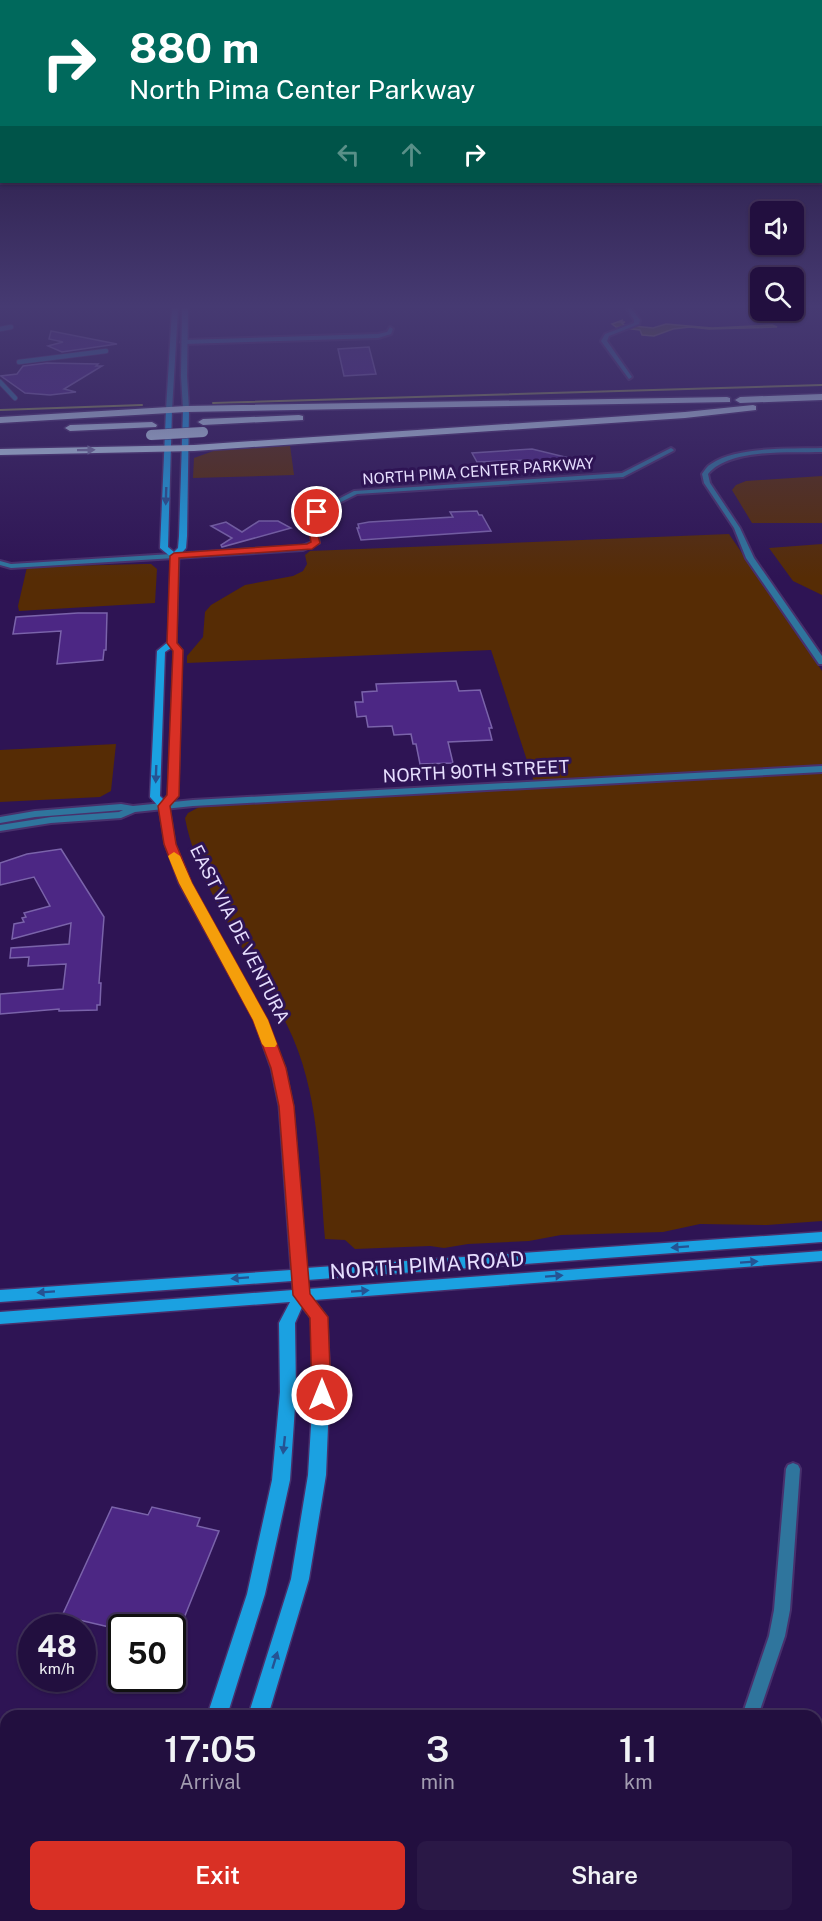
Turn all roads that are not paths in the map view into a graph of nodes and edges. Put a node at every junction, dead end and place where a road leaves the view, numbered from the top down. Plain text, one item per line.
1 (171, 399) edge
2 (186, 399) edge
3 (779, 399) edge
4 (743, 400) junction
5 (822, 405) edge
6 (753, 408) junction
7 (186, 409) junction
8 (170, 410) junction
9 (0, 420) edge
10 (358, 425) dead end
11 (203, 427) junction
12 (310, 428) dead end
13 (57, 429) dead end
14 (151, 430) junction
15 (0, 431) edge
16 (66, 438) dead end
17 (0, 441) edge
18 (184, 448) junction
19 (168, 449) junction
20 (670, 450) dead end
21 (822, 450) edge
22 (0, 452) edge
23 (174, 556) junction
24 (0, 563) edge
25 (172, 643) junction
26 (822, 662) edge
27 (822, 769) edge
28 (164, 806) junction
29 (133, 809) junction
30 (0, 820) edge
31 (0, 828) edge
32 (822, 1237) edge
33 (822, 1256) edge
34 (298, 1274) junction
35 (301, 1295) junction
36 (0, 1296) edge
37 (0, 1318) edge
38 (793, 1469) dead end
39 (219, 1710) edge
40 (260, 1710) edge
41 (752, 1710) edge

1 - 8 street, EAST VIA DE VENTURA
2 - 7 street, EAST VIA DE VENTURA
3 - 4 highway
4 - 7 highway
4 - 11 highway
5 - 6 highway
6 - 10 highway
6 - 18 highway
7 - 8 highway
7 - 18 main road, EAST VIA DE VENTURA
8 - 9 highway
8 - 19 main road, EAST VIA DE VENTURA
11 - 12 highway
11 - 14 highway, bridge
13 - 14 highway
14 - 16 highway
15 - 17 highway
18 - 19 highway
18 - 23 main road, EAST VIA DE VENTURA
22 -> 19 highway
19 -> 23 main road, EAST VIA DE VENTURA
20 - 23 street, NORTH PIMA CENTER PARKWAY
21 - 26 street
23 - 24 street, NORTH PIMA CENTER PARKWAY
23 - 25 main road, EAST VIA DE VENTURA
25 - 28 main road, EAST VIA DE VENTURA
25 -> 28 main road, EAST VIA DE VENTURA
27 - 28 street, NORTH 90TH STREET
28 - 29 street, NORTH 90TH STREET
28 - 34 main road, EAST VIA DE VENTURA
29 - 30 street, NORTH 90TH STREET
29 - 31 street, NORTH 90TH STREET
32 -> 34 main road, NORTH PIMA ROAD
35 -> 33 main road, NORTH PIMA ROAD
34 - 35 main road, EAST VIA DE VENTURA
34 -> 36 main road, NORTH PIMA ROAD
35 - 37 main road, NORTH PIMA ROAD
35 -> 39 main road
40 -> 35 main road, EAST VIA DE VENTURA
38 - 41 street

